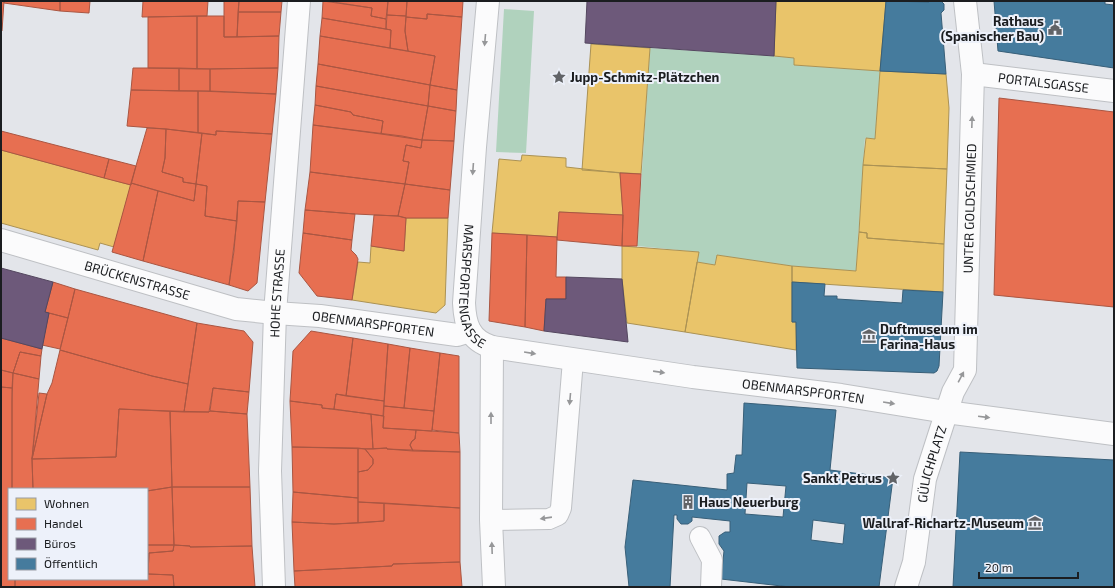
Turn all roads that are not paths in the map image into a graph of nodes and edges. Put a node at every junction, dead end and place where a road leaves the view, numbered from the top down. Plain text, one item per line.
1 (299, 1) edge
2 (488, 1) edge
3 (965, 1) edge
4 (973, 74) junction
5 (1114, 91) edge
6 (1, 240) edge
7 (275, 313) junction
8 (470, 332) junction
9 (492, 347) junction
10 (573, 360) junction
11 (946, 412) junction
12 (1114, 434) edge
13 (491, 520) junction
14 (700, 537) dead end
15 (274, 587) edge
16 (494, 587) edge
17 (711, 587) edge
18 (906, 587) edge

1 - 7 street, HOHE STRASSE
2 -> 8 street, MARSPFORTENGASSE
3 - 4 street, UNTER GOLDSCHMIED
4 - 5 street, PORTALSGASSE
11 -> 4 street, UNTER GOLDSCHMIED
6 - 7 street, BRÜCKENSTRASSE
7 - 8 street, OBENMARSPFORTEN
7 - 15 street, HOHE STRASSE
8 - 9 street, MARSPFORTENGASSE
9 -> 10 street, OBENMARSPFORTEN
13 -> 9 street, MARSPFORTENGASSE
10 -> 11 street, OBENMARSPFORTEN
10 -> 13 lane
11 -> 12 street, OBENMARSPFORTEN
11 - 18 street, GÜLICHPLATZ
16 -> 13 street, MARSPFORTENGASSE
14 - 17 lane

